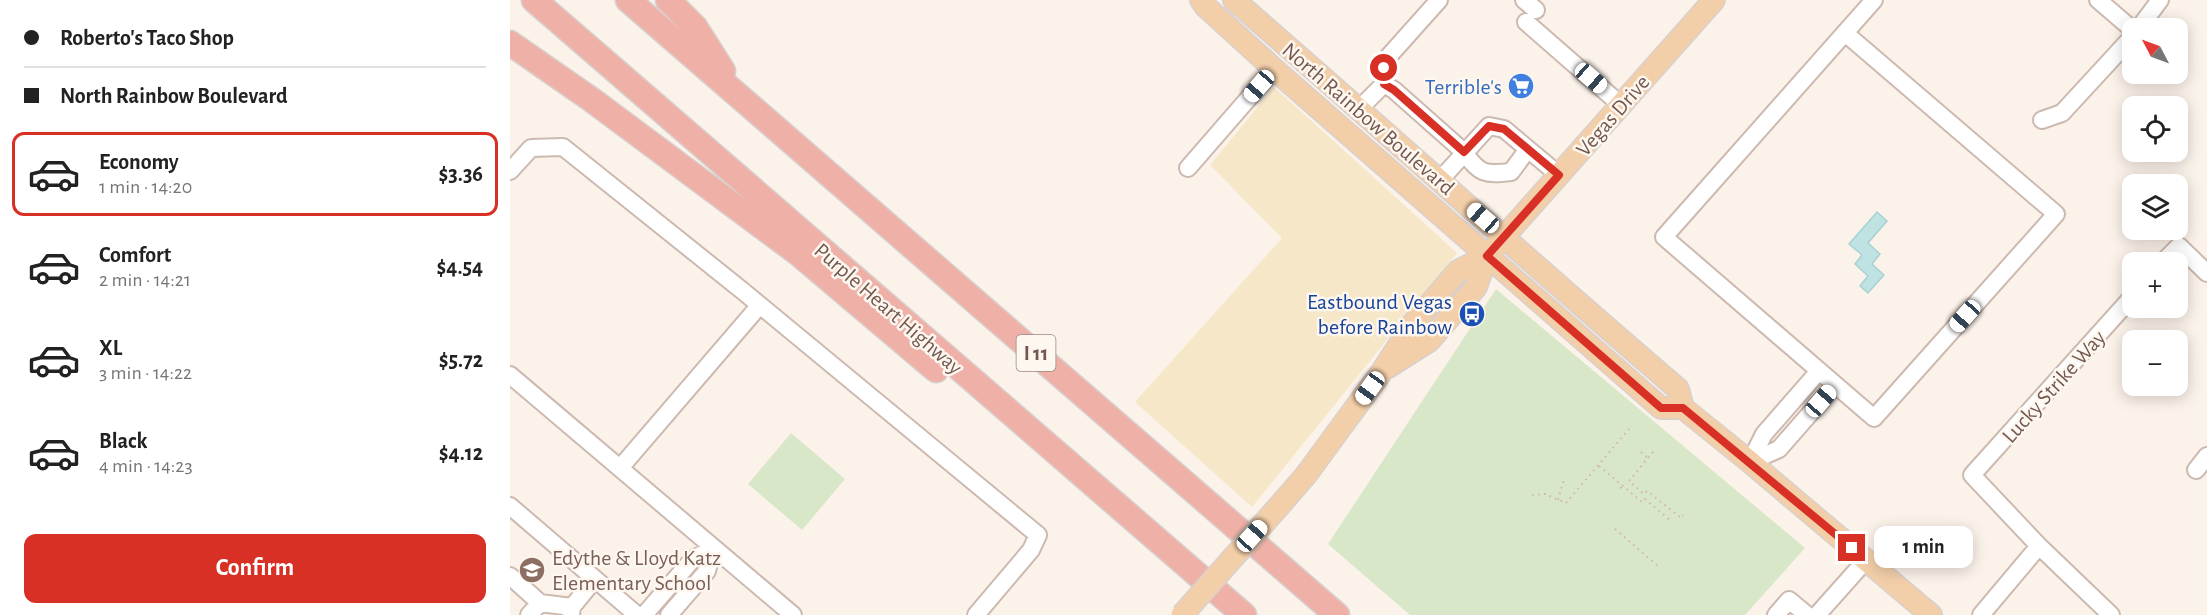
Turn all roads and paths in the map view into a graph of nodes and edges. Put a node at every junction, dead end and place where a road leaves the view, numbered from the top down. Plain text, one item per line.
1 (534, 0) edge
2 (628, 0) edge
3 (668, 0) edge
4 (1201, 0) edge
5 (1439, 0) edge
6 (1714, 0) edge
7 (1874, 0) edge
8 (2098, 0) edge
9 (2160, 0) edge
10 (1242, 2) edge
11 (1529, 11) edge
12 (2146, 18) edge
13 (2122, 21) edge
14 (1845, 33) junction
15 (510, 43) edge
16 (2122, 48) edge
17 (1274, 69) junction
18 (1384, 84) junction
19 (735, 91) junction
20 (1621, 105) junction
21 (1359, 109) junction
22 (2042, 120) dead end
23 (1528, 149) junction
24 (1464, 152) junction
25 (1188, 168) dead end
26 (510, 171) edge
27 (1559, 175) junction
28 (1440, 180) junction
29 (1504, 237) junction
30 (2173, 252) edge
31 (2185, 252) edge
32 (2188, 255) edge
33 (1487, 256) junction
34 (2207, 273) edge
35 (760, 304) junction
36 (2122, 308) edge
37 (1819, 371) junction
38 (510, 375) edge
39 (1835, 385) junction
40 (1683, 408) junction
41 (1629, 429) dead end
42 (1641, 452) dead end
43 (1653, 452) dead end
44 (2207, 456) edge
45 (1648, 458) junction
46 (1750, 462) junction
47 (1599, 465) junction
48 (620, 468) junction
49 (2196, 470) dead end
50 (1564, 479) dead end
51 (1629, 481) junction
52 (1621, 487) junction
53 (1644, 494) junction
54 (1104, 495) junction
55 (1532, 495) dead end
56 (1640, 499) junction
57 (1558, 500) junction
58 (510, 506) edge
59 (1683, 516) dead end
60 (1672, 522) dead end
61 (1616, 529) dead end
62 (2039, 546) junction
63 (713, 548) junction
64 (1866, 560) junction
65 (1658, 566) dead end
66 (510, 576) edge
67 (596, 579) junction
68 (535, 609) edge
69 (571, 611) edge
70 (637, 615) edge
71 (644, 615) edge
72 (669, 615) edge
73 (793, 615) edge
74 (976, 615) edge
75 (1182, 615) edge
76 (1244, 615) edge
77 (1337, 615) edge
78 (1776, 615) edge
79 (1807, 615) edge
80 (1817, 615) edge
81 (1931, 615) edge
82 (1981, 615) edge
83 (2111, 615) edge

1 - 54 highway, Purple Heart Highway
2 - 19 highway, I 11
3 - 19 highway
4 - 17 main road, North Rainbow Boulevard
5 - 18 street
6 - 20 main road, Vegas Drive
7 - 14 street
8 - 13 street
9 - 12 street
10 - 21 main road, North Rainbow Boulevard
11 - 20 street
14 - 37 street
14 - 39 street
15 - 54 highway
16 - 22 street
17 - 25 street
17 - 33 main road, North Rainbow Boulevard
18 - 21 street
18 - 24 street
19 - 77 highway, I 11
20 - 27 main road, Vegas Drive
21 - 28 main road, North Rainbow Boulevard
23 - 24 street
23 - 24 street
23 - 27 street
24 - 28 street
26 - 35 street
27 - 29 main road, Vegas Drive
28 - 29 main road, North Rainbow Boulevard
29 - 33 main road, Vegas Drive
29 - 40 main road, North Rainbow Boulevard
30 - 31 street
32 - 34 street
33 - 40 main road, North Rainbow Boulevard
33 - 75 main road, Vegas Drive, bridge
35 - 48 street
35 - 74 street
36 - 62 street, Lucky Strike Way
37 - 39 street
37 - 46 street
38 - 48 street
39 - 46 street
40 - 46 main road, North Rainbow Boulevard
41 - 47 path
42 - 45 path
43 - 45 path
44 - 49 street
45 - 51 path
46 - 64 main road, North Rainbow Boulevard
47 - 52 path
47 - 57 path
48 - 63 street
50 - 57 path
51 - 52 path
51 - 53 path
52 - 56 path
53 - 56 path
53 - 59 path
54 - 76 highway, Purple Heart Highway
55 - 57 path
56 - 60 path
58 - 67 street
61 - 65 path
62 - 82 street
62 - 83 street
63 - 71 street
63 - 72 street
63 - 73 street
64 - 80 street
64 - 81 main road, North Rainbow Boulevard
66 - 68 street
67 - 69 street
67 - 70 street
68 - 69 street
78 - 79 street

